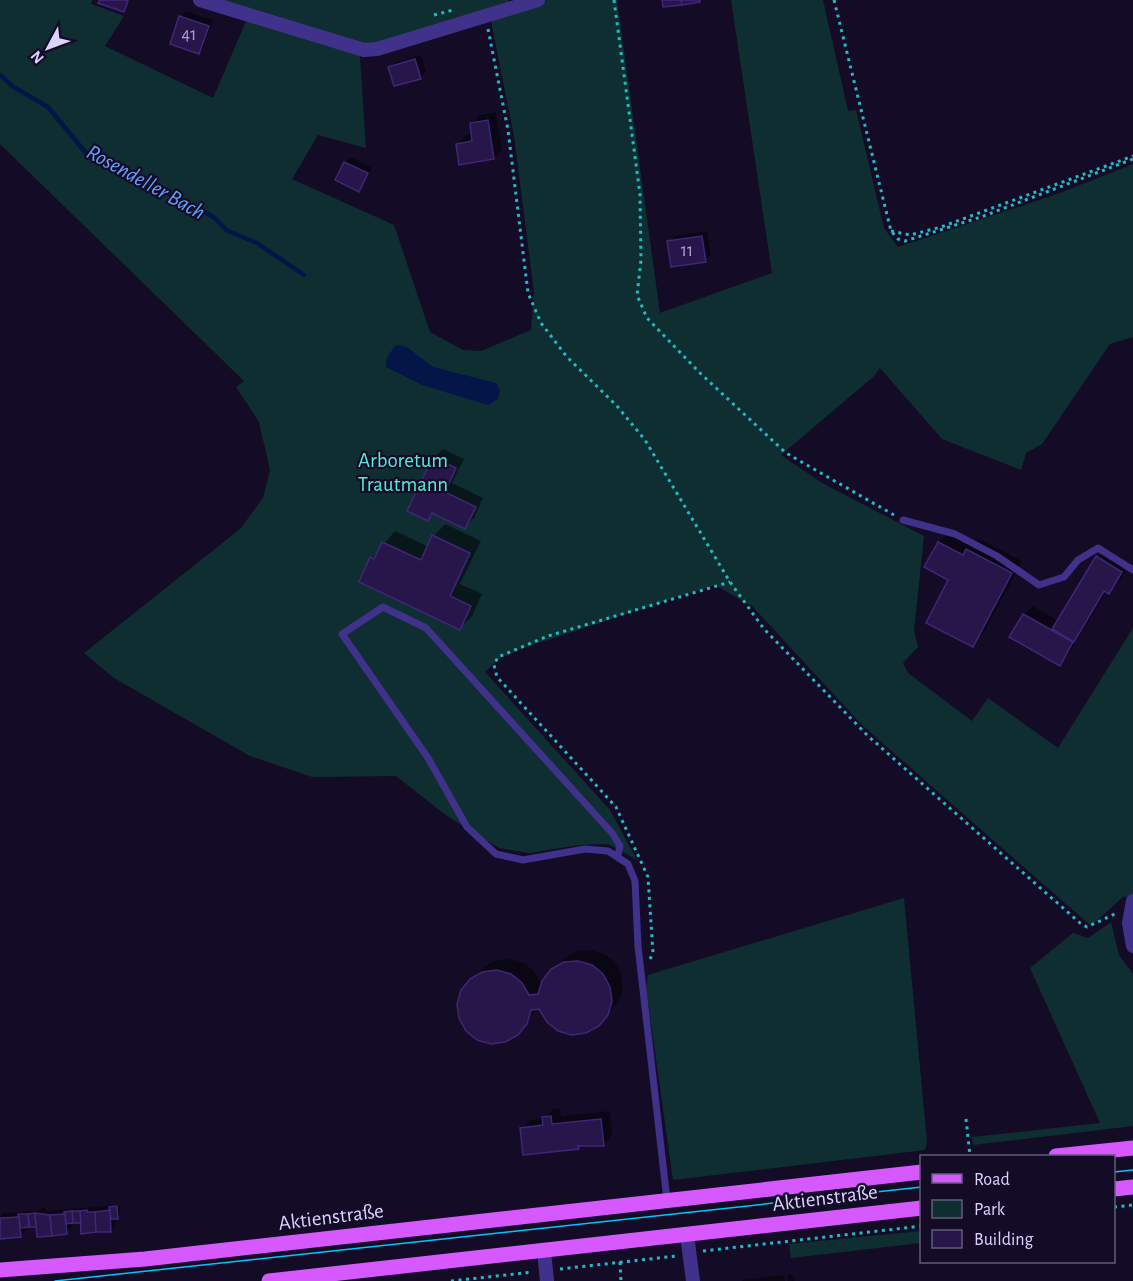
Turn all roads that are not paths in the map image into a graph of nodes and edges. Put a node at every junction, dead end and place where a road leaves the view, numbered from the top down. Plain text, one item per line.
1 (200, 0) edge
2 (538, 0) edge
3 (903, 520) road end
4 (1133, 570) edge
5 (618, 855) junction
6 (1132, 902) edge
7 (1133, 946) edge
8 (1133, 1148) edge
9 (1066, 1155) edge
10 (920, 1172) edge
11 (1133, 1187) edge
12 (1115, 1189) edge
13 (667, 1200) junction
14 (920, 1208) edge
15 (687, 1235) junction
16 (544, 1251) junction
17 (0, 1270) edge
18 (547, 1276) edge
19 (331, 1278) edge
20 (269, 1281) edge
21 (693, 1281) edge

1 - 2 street
3 - 4 lane
5 - 5 lane
5 - 13 lane
6 - 7 street
8 - 9 main road
10 - 13 main road, Aktienstraße
11 - 12 main road
13 - 17 main road, Aktienstraße
14 - 15 main road, Aktienstraße
15 - 16 main road, Aktienstraße
15 - 21 street
16 - 18 street
16 - 19 main road, Aktienstraße
19 - 20 main road, Aktienstraße

